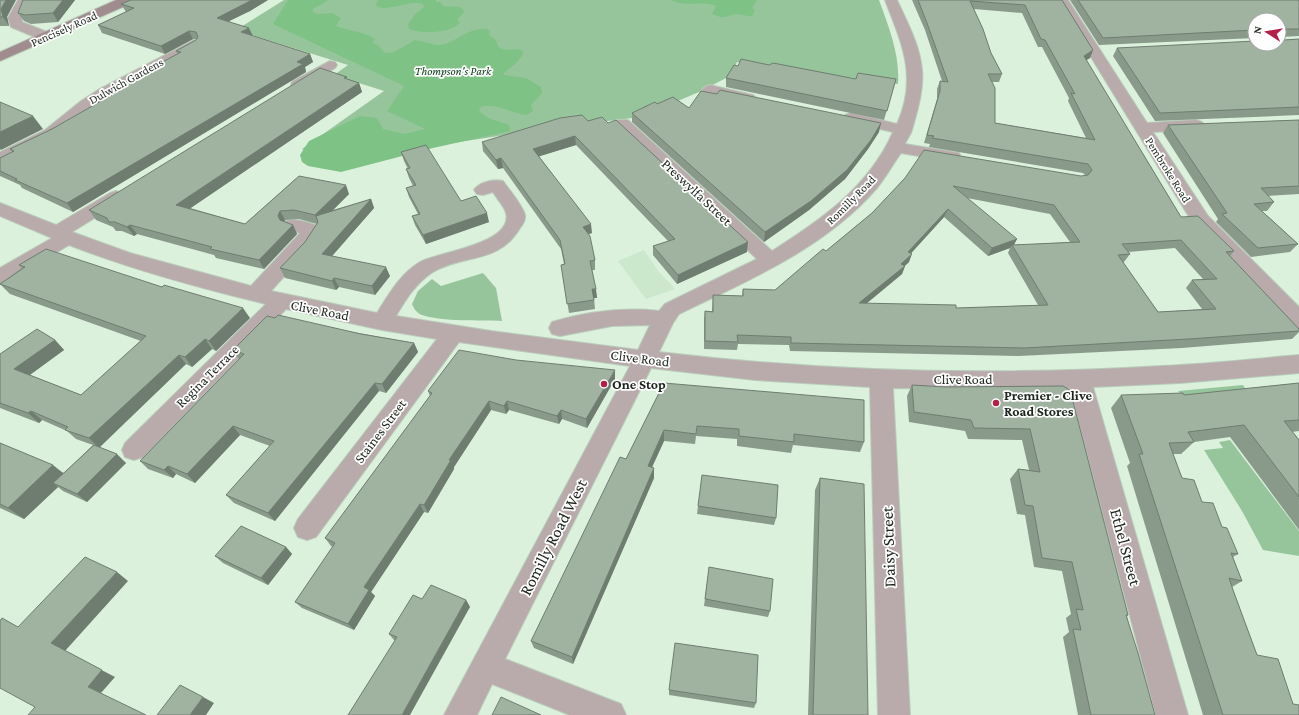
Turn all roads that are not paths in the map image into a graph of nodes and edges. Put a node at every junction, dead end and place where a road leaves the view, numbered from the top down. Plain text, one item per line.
1 (24, 0) edge
2 (127, 0) edge
3 (891, 0) edge
4 (1062, 0) edge
5 (47, 37) junction
6 (194, 44) edge
7 (0, 57) edge
8 (330, 65) dead end
9 (710, 90) dead end
10 (283, 94) edge
11 (763, 101) edge
12 (836, 115) edge
13 (622, 123) edge
14 (1212, 124) edge
15 (1142, 128) junction
16 (904, 130) junction
17 (896, 147) junction
18 (0, 159) edge
19 (966, 159) edge
20 (130, 188) edge
21 (483, 190) dead end
22 (0, 209) edge
23 (293, 226) edge
24 (62, 236) junction
25 (771, 261) junction
26 (0, 277) edge
27 (255, 295) junction
28 (281, 302) junction
29 (664, 319) junction
30 (1299, 320) edge
31 (382, 322) junction
32 (560, 328) dead end
33 (453, 334) junction
34 (645, 359) junction
35 (1299, 364) edge
36 (1079, 378) junction
37 (881, 379) junction
38 (134, 450) dead end
39 (307, 528) dead end
40 (486, 667) junction
41 (460, 715) edge
42 (610, 715) edge
43 (894, 715) edge
44 (1172, 715) edge

1 - 5 street
2 - 5 main road, Pencisely Road
3 - 16 street, Romilly Road
4 - 15 street, Pembroke Road
5 - 7 main road, Pencisely Road
6 - 18 street, Dulwich Gardens
8 - 10 street
9 - 11 street
12 - 16 street
13 - 25 street, Preswylfa Street
14 - 15 street
15 - 30 street, Pembroke Road
16 - 17 street, Romilly Road
17 - 19 street
17 - 25 street, Romilly Road
20 - 24 street
21 - 31 street
22 - 24 street, Clive Road
23 - 27 street
24 - 26 street
24 - 27 street, Clive Road
25 - 29 street, Romilly Road
27 - 28 street, Clive Road
28 - 31 street, Clive Road
28 - 38 street, Regina Terrace
29 - 32 street
29 - 34 street, Romilly Road
31 - 33 street, Clive Road
33 - 34 street, Clive Road
33 - 39 street, Staines Street
34 - 37 street, Clive Road
34 - 40 street, Romilly Road West
35 - 36 street, Clive Road
36 - 37 street, Clive Road
36 - 44 street, Ethel Street
37 - 43 street, Daisy Street
40 - 41 street, Romilly Road West
40 - 42 street

